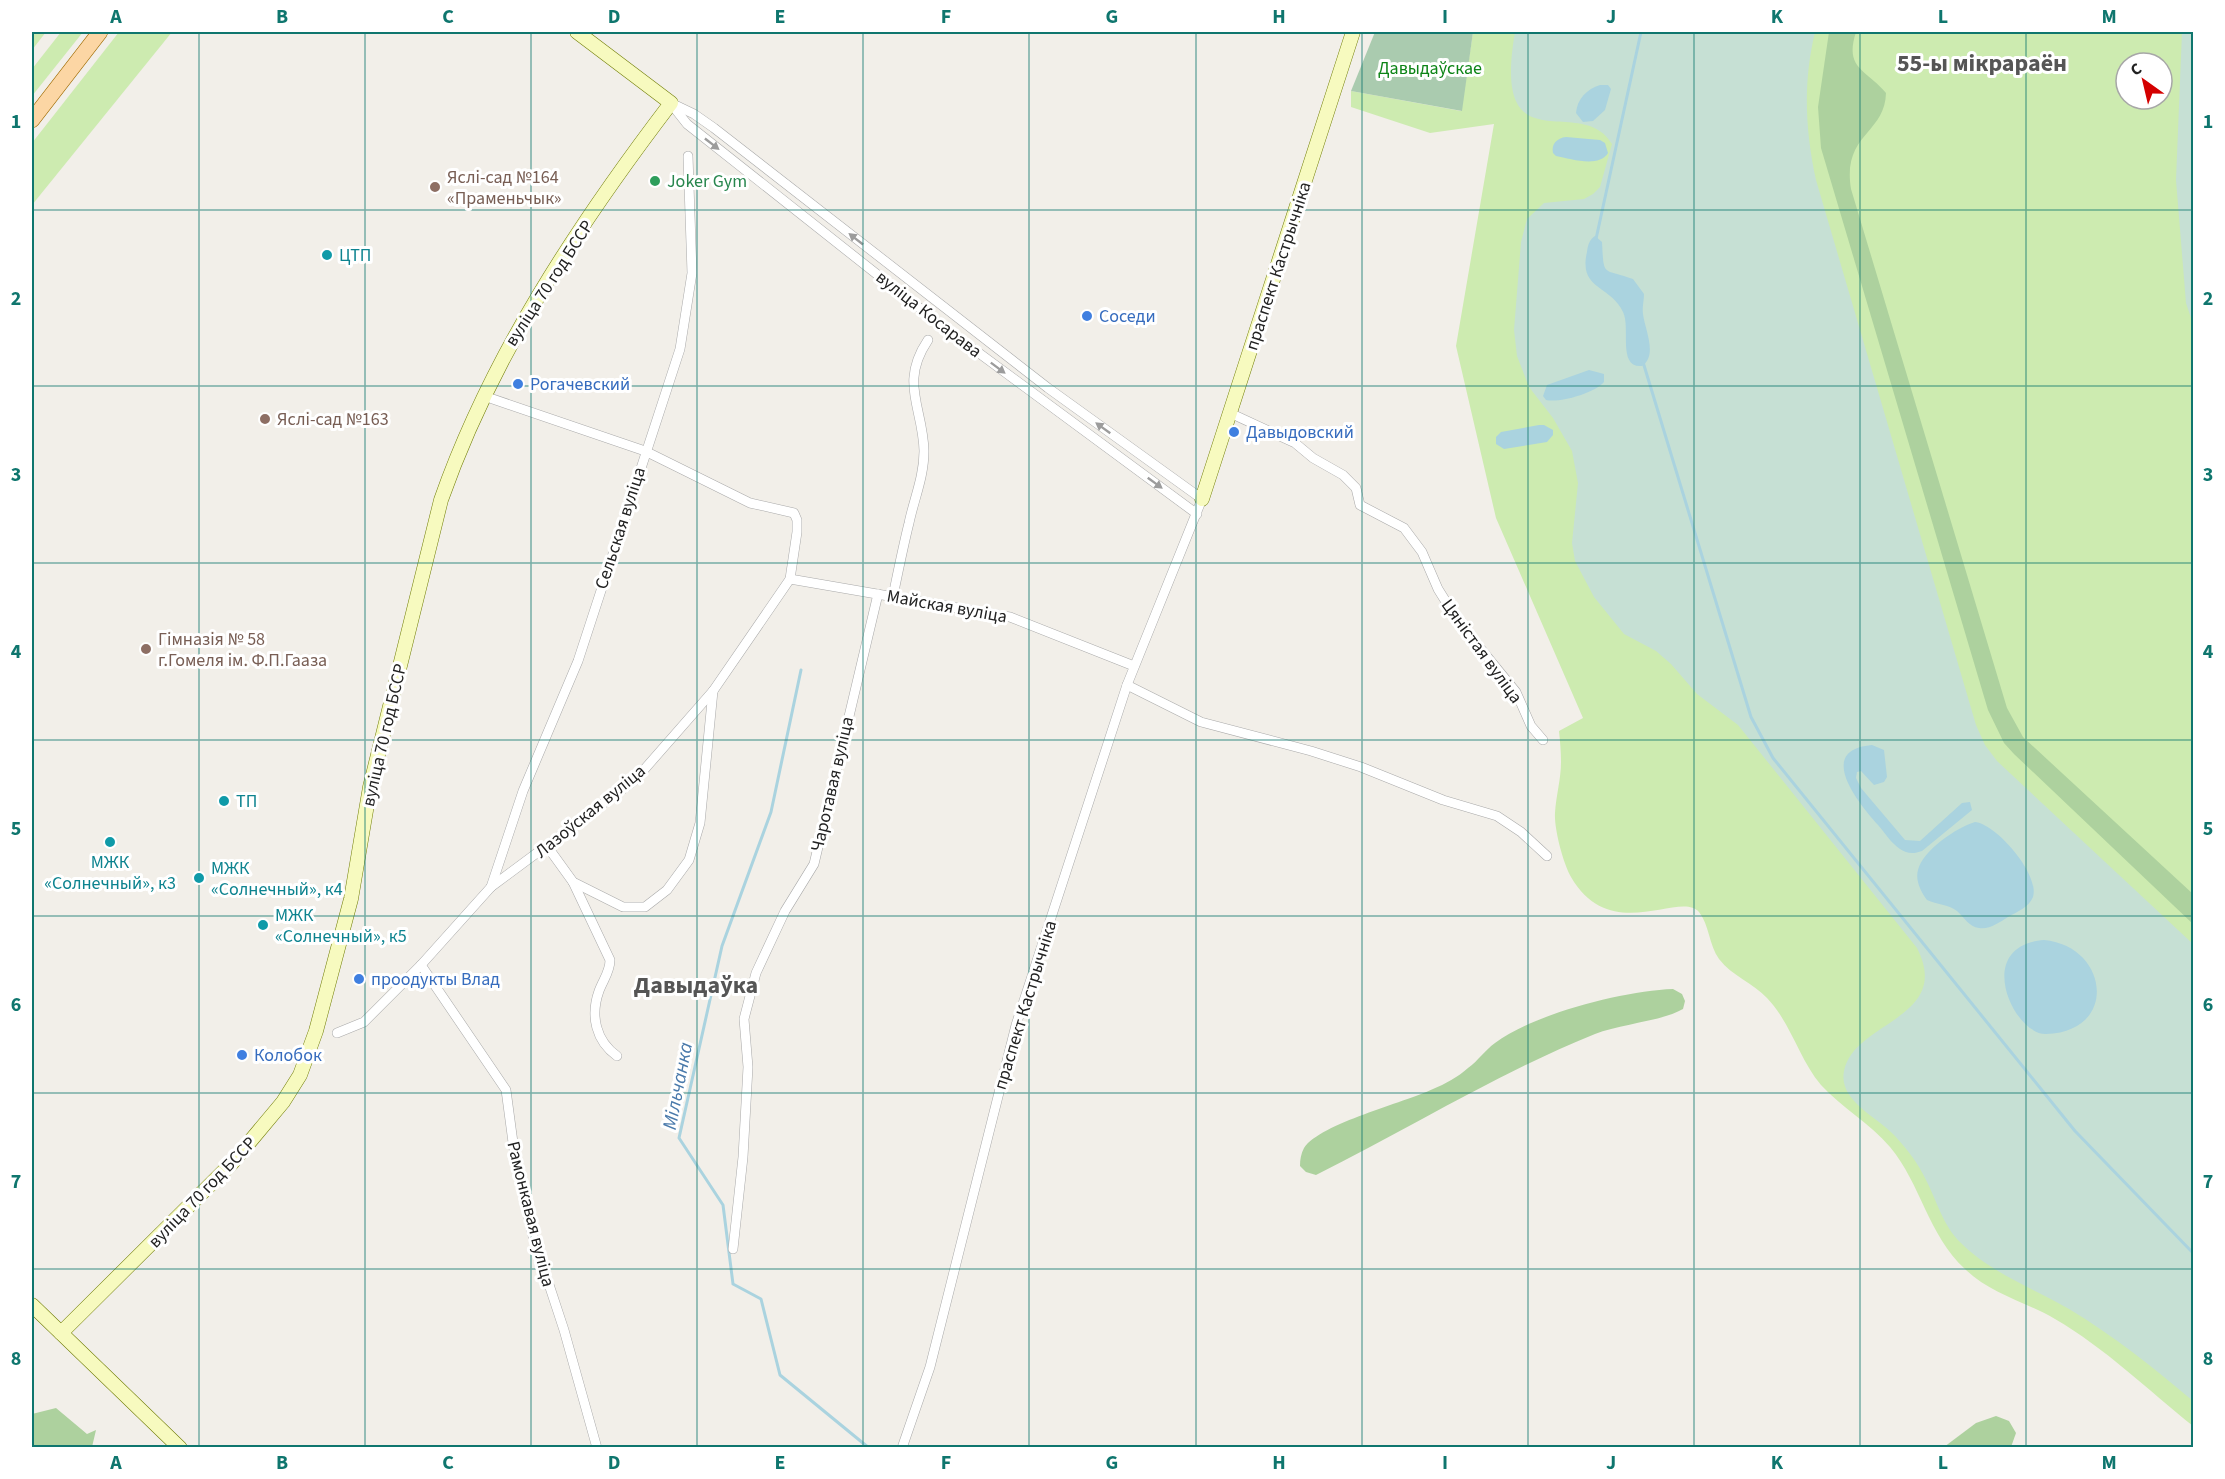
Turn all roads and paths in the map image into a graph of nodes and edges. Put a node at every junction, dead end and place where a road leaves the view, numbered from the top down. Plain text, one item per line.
1 (100, 32) edge
2 (577, 32) edge
3 (1353, 32) edge
4 (671, 103) junction
5 (32, 120) edge
6 (688, 156) dead end
7 (928, 340) dead end
8 (484, 396) junction
9 (1230, 413) junction
10 (645, 451) junction
11 (1202, 499) junction
12 (1197, 514) junction
13 (789, 579) junction
14 (878, 594) junction
15 (893, 596) junction
16 (1134, 666) junction
17 (1127, 685) junction
18 (713, 691) junction
19 (1543, 740) dead end
20 (547, 846) junction
21 (1547, 856) dead end
22 (573, 882) junction
23 (491, 887) junction
24 (421, 965) junction
25 (337, 1033) dead end
26 (617, 1056) dead end
27 (733, 1249) dead end
28 (32, 1305) edge
29 (61, 1333) junction
30 (180, 1448) edge
31 (597, 1448) edge
32 (902, 1448) edge

1 - 5 main road
2 - 4 street, вуліца Косарава
3 - 9 street, праспект Кастрычніка
4 - 8 street, вуліца 70 год БССР
11 -> 4 street, вуліца Косарава
4 -> 12 street, вуліца Косарава
6 - 10 street, Сельская вуліца
7 - 15 street
8 - 10 street
8 - 29 street, вуліца 70 год БССР
9 - 11 street, праспект Кастрычніка
9 - 19 street, Цяністая вуліца
10 - 13 street, Лазоўская вуліца
10 - 23 street, Сельская вуліца
11 - 12 street, праспект Кастрычніка
12 - 16 street, праспект Кастрычніка
13 - 14 street, Майская вуліца
13 - 18 street, Лазоўская вуліца
14 - 15 street, Майская вуліца
14 - 27 street, Чаротавая вуліца
15 - 16 street, Майская вуліца
16 - 17 street, праспект Кастрычніка
17 - 21 street
17 - 32 street, праспект Кастрычніка
18 - 20 street, Лазоўская вуліца
18 - 22 street
20 - 22 street
20 - 23 street, Лазоўская вуліца
22 - 26 street
23 - 24 street, Лазоўская вуліца
24 - 25 street, Лазоўская вуліца
24 - 31 street, Рамонкавая вуліца
28 - 29 street
29 - 30 street

